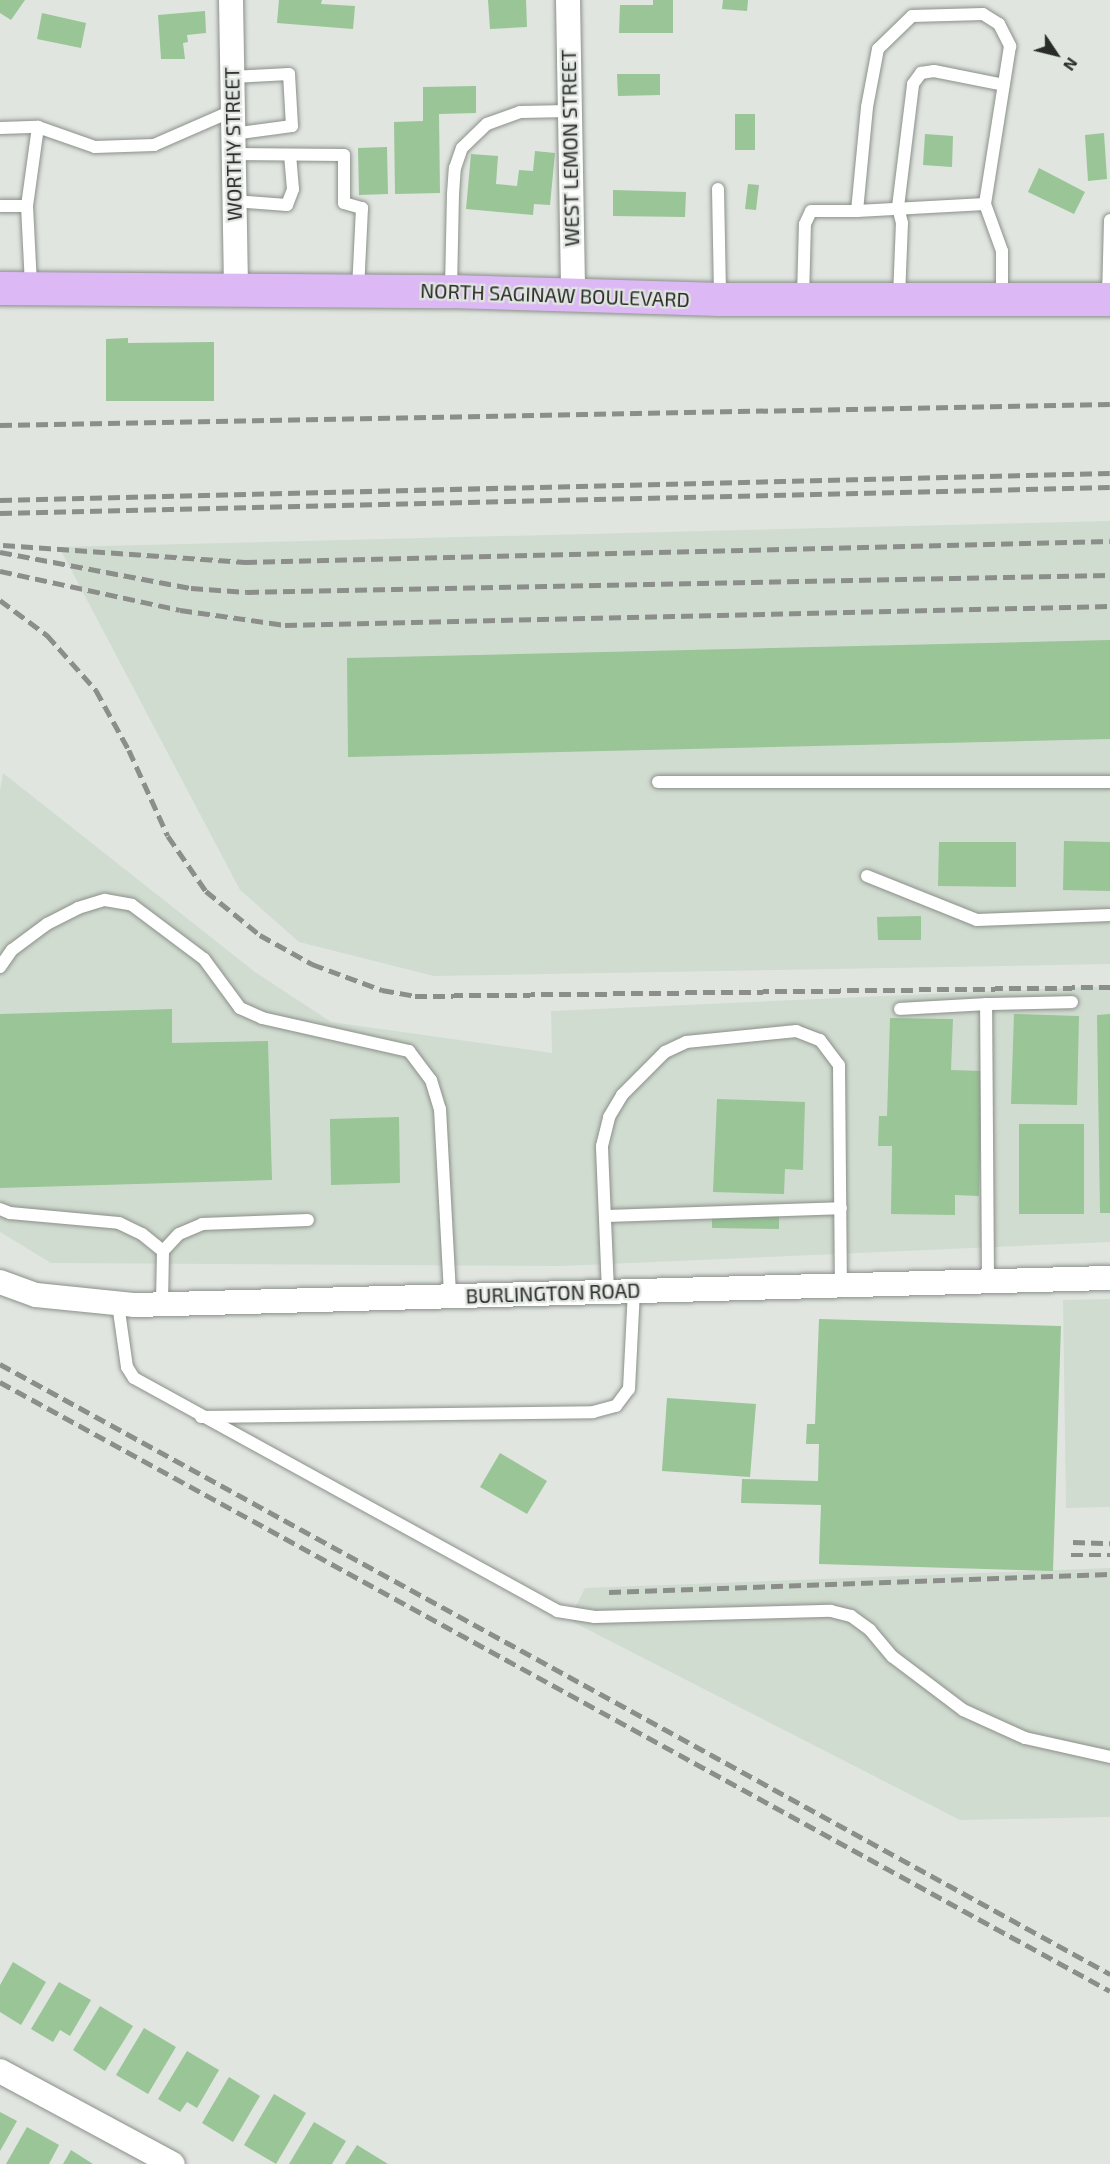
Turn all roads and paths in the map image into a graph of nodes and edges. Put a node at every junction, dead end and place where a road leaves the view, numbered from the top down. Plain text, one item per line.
1 (231, 0) edge
2 (568, 0) edge
3 (232, 77) junction
4 (1004, 85) junction
5 (570, 111) junction
6 (38, 127) junction
7 (0, 128) edge
8 (233, 133) junction
9 (290, 155) junction
10 (718, 189) dead end
11 (234, 201) junction
12 (985, 204) junction
13 (0, 206) edge
14 (27, 206) junction
15 (898, 207) junction
16 (857, 210) junction
17 (1110, 220) edge
18 (15, 287) edge
19 (236, 288) junction
20 (358, 290) junction
21 (451, 291) junction
22 (573, 295) junction
23 (1002, 298) junction
24 (720, 299) junction
25 (803, 299) junction
26 (899, 299) junction
27 (1109, 299) edge
28 (658, 782) dead end
29 (1110, 782) edge
30 (867, 876) dead end
31 (1110, 915) edge
32 (0, 967) edge
33 (1072, 1002) dead end
34 (986, 1004) junction
35 (900, 1009) dead end
36 (841, 1208) junction
37 (0, 1209) edge
38 (605, 1216) junction
39 (308, 1220) dead end
40 (163, 1251) junction
41 (1110, 1278) edge
42 (988, 1281) junction
43 (0, 1282) edge
44 (842, 1285) junction
45 (634, 1290) junction
46 (608, 1291) junction
47 (450, 1296) junction
48 (118, 1304) junction
49 (162, 1305) junction
50 (201, 1417) junction
51 (1110, 1757) edge
52 (0, 2071) edge
53 (173, 2164) edge

1 - 3 street, WORTHY STREET
2 - 5 street, WEST LEMON STREET
3 - 8 street, WORTHY STREET
3 - 8 lane
4 - 12 lane
4 - 15 lane
4 - 16 lane
5 - 21 lane
5 - 22 street, WEST LEMON STREET
6 - 7 lane
6 - 8 lane
6 - 14 lane
8 - 9 lane
8 - 11 street, WORTHY STREET
9 - 11 lane
9 - 20 lane
10 - 24 lane
11 - 19 street, WORTHY STREET
12 - 15 lane
12 - 23 lane
13 - 14 lane
14 - 18 lane
15 - 16 lane
15 - 26 lane
16 - 25 lane
17 - 27 lane
18 - 19 main road, NORTH SAGINAW BOULEVARD
19 - 20 main road, NORTH SAGINAW BOULEVARD
20 - 21 main road, NORTH SAGINAW BOULEVARD
21 - 22 main road, NORTH SAGINAW BOULEVARD
22 - 24 main road, NORTH SAGINAW BOULEVARD
23 - 26 main road, NORTH SAGINAW BOULEVARD
23 - 27 main road, NORTH SAGINAW BOULEVARD
24 - 25 main road, NORTH SAGINAW BOULEVARD
25 - 26 main road, NORTH SAGINAW BOULEVARD
28 - 29 lane
30 - 31 lane
32 - 47 lane
33 - 34 lane
34 - 35 lane
34 - 42 lane
36 - 38 lane
36 - 38 lane
36 - 44 lane
37 - 40 lane
38 - 46 lane
39 - 40 lane
40 - 49 lane
41 - 42 street, BURLINGTON ROAD
42 - 44 street, BURLINGTON ROAD
43 - 48 street, BURLINGTON ROAD
44 - 45 street, BURLINGTON ROAD
45 - 46 street, BURLINGTON ROAD
45 - 50 lane
46 - 47 street, BURLINGTON ROAD
47 - 49 street, BURLINGTON ROAD
48 - 49 street, BURLINGTON ROAD
48 - 50 lane
50 - 51 lane
52 - 53 street

